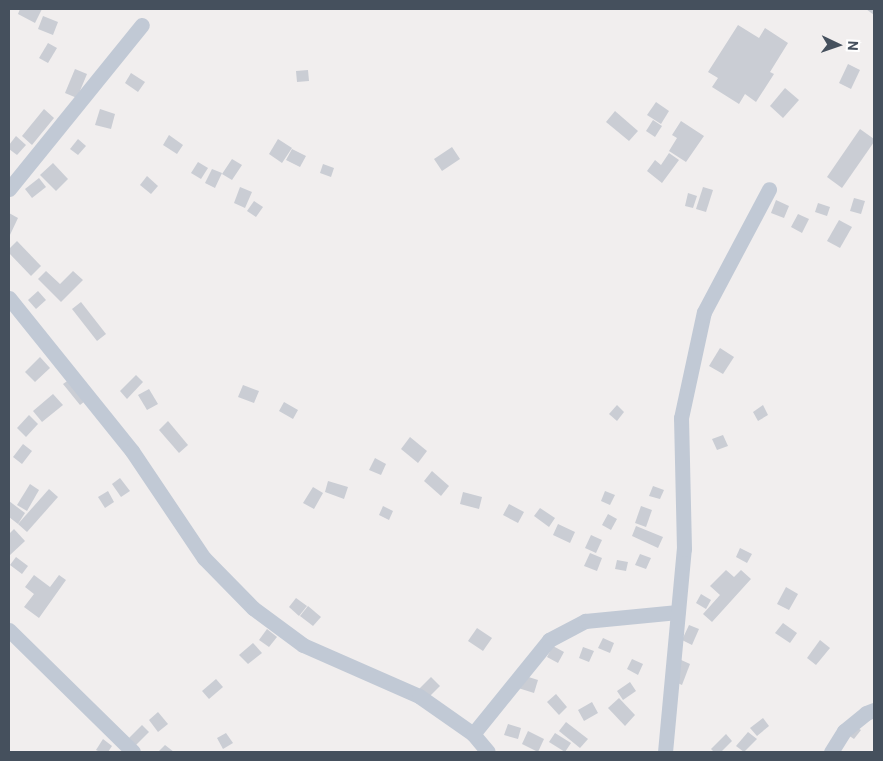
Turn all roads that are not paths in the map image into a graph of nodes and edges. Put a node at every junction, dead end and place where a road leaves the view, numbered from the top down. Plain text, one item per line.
1 (142, 25) dead end
2 (9, 189) edge
3 (769, 189) dead end
4 (9, 298) edge
5 (678, 612) junction
6 (9, 630) edge
7 (874, 710) edge
8 (473, 734) junction
9 (133, 752) edge
10 (488, 752) edge
11 (665, 752) edge
12 (830, 752) edge

1 - 2 street
3 - 5 street
4 - 8 street
5 - 8 street
5 - 11 street
6 - 9 street
7 - 12 street
8 - 10 street

